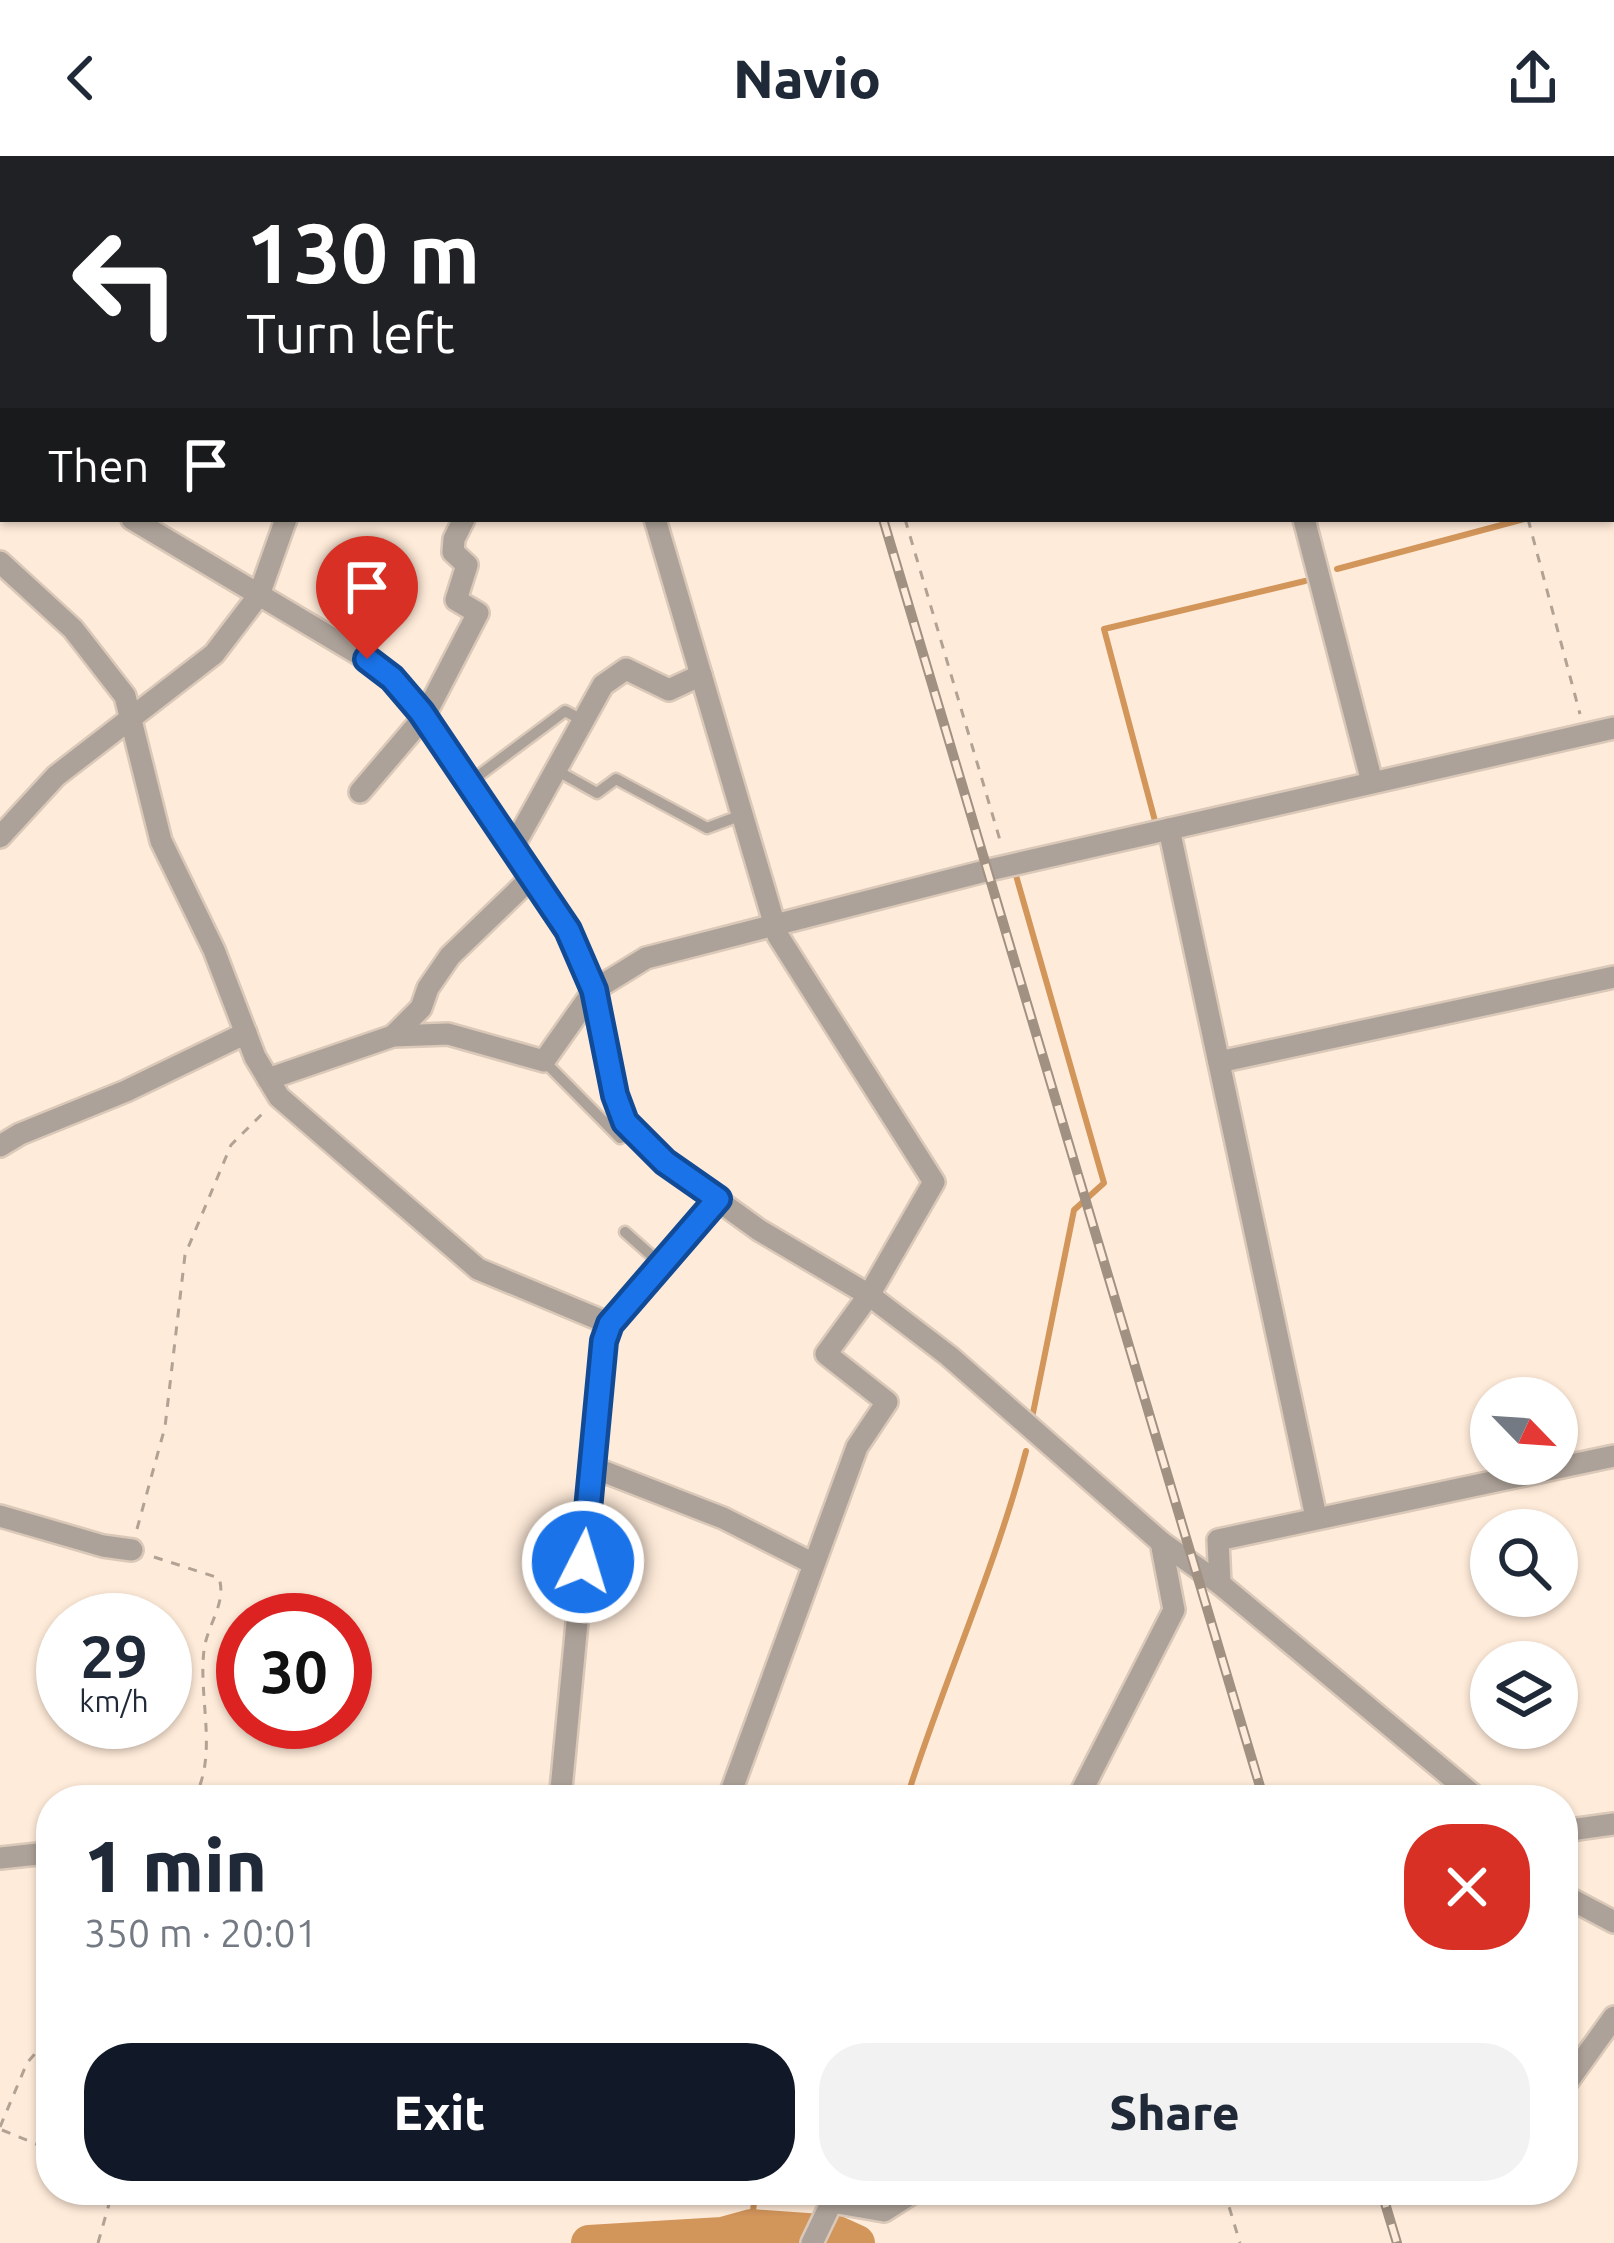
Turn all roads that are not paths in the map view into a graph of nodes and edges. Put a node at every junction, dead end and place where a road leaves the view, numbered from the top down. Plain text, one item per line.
1 (138, 522) edge
2 (285, 522) edge
3 (462, 522) edge
4 (656, 522) edge
5 (1305, 522) edge
6 (0, 562) edge
7 (260, 595) junction
8 (700, 675) junction
9 (424, 717) junction
10 (584, 721) junction
11 (129, 724) junction
12 (1614, 728) edge
13 (556, 770) junction
14 (1372, 782) junction
15 (469, 783) junction
16 (360, 792) dead end
17 (742, 815) junction
18 (1169, 829) junction
19 (0, 837) edge
20 (512, 849) junction
21 (531, 878) junction
22 (774, 924) junction
23 (1614, 977) edge
24 (594, 990) junction
25 (246, 1033) junction
26 (393, 1036) junction
27 (544, 1061) junction
28 (1219, 1062) junction
29 (274, 1088) junction
30 (636, 1132) junction
31 (0, 1147) edge
32 (718, 1199) junction
33 (625, 1232) dead end
34 (662, 1264) junction
35 (868, 1295) junction
36 (610, 1324) junction
37 (1614, 1456) edge
38 (592, 1467) junction
39 (0, 1516) edge
40 (1316, 1517) junction
41 (1161, 1542) junction
42 (132, 1550) road end
43 (812, 1563) junction
44 (1220, 1584) junction
45 (561, 1785) edge
46 (733, 1785) edge
47 (1086, 1785) edge
48 (1461, 1785) edge
49 (1614, 1824) edge
50 (1578, 1829) edge
51 (36, 1854) edge
52 (0, 1858) edge
53 (1578, 1903) edge
54 (1614, 1922) edge
55 (1614, 2017) edge
56 (1578, 2067) edge
57 (831, 2205) edge
58 (864, 2205) edge
59 (893, 2205) edge
60 (812, 2243) edge

1 - 7 street
2 - 7 street
3 - 9 street
4 - 8 street
5 - 14 street
6 - 11 street
7 - 9 street
7 - 11 street
8 - 10 street
8 - 17 street
9 - 15 street
9 - 16 street
10 - 13 street
10 - 15 lane
11 - 19 street
11 - 25 street
12 - 14 street
13 - 17 lane
13 - 20 street
14 - 18 street
15 - 20 street
17 - 22 street
18 - 22 street
18 - 28 street
20 - 21 street
21 - 24 street
21 - 26 street
22 - 24 street
22 - 35 street
23 - 28 street
24 - 27 street
24 - 30 street
25 - 29 street
25 - 31 street
26 - 27 street
26 - 29 street
27 - 30 lane
28 - 40 street
29 - 36 street
30 - 32 street
32 - 34 street
32 - 35 street
33 - 34 lane
34 - 36 street
35 - 41 street
35 - 43 street
36 - 38 street
37 - 40 street
38 - 43 street
38 - 45 street
39 - 42 street
40 - 44 street
41 - 44 street
41 - 47 street
43 - 46 street
44 - 48 street
49 - 50 street
51 - 52 street
53 - 54 street
55 - 56 street
57 - 60 street
58 - 59 street

